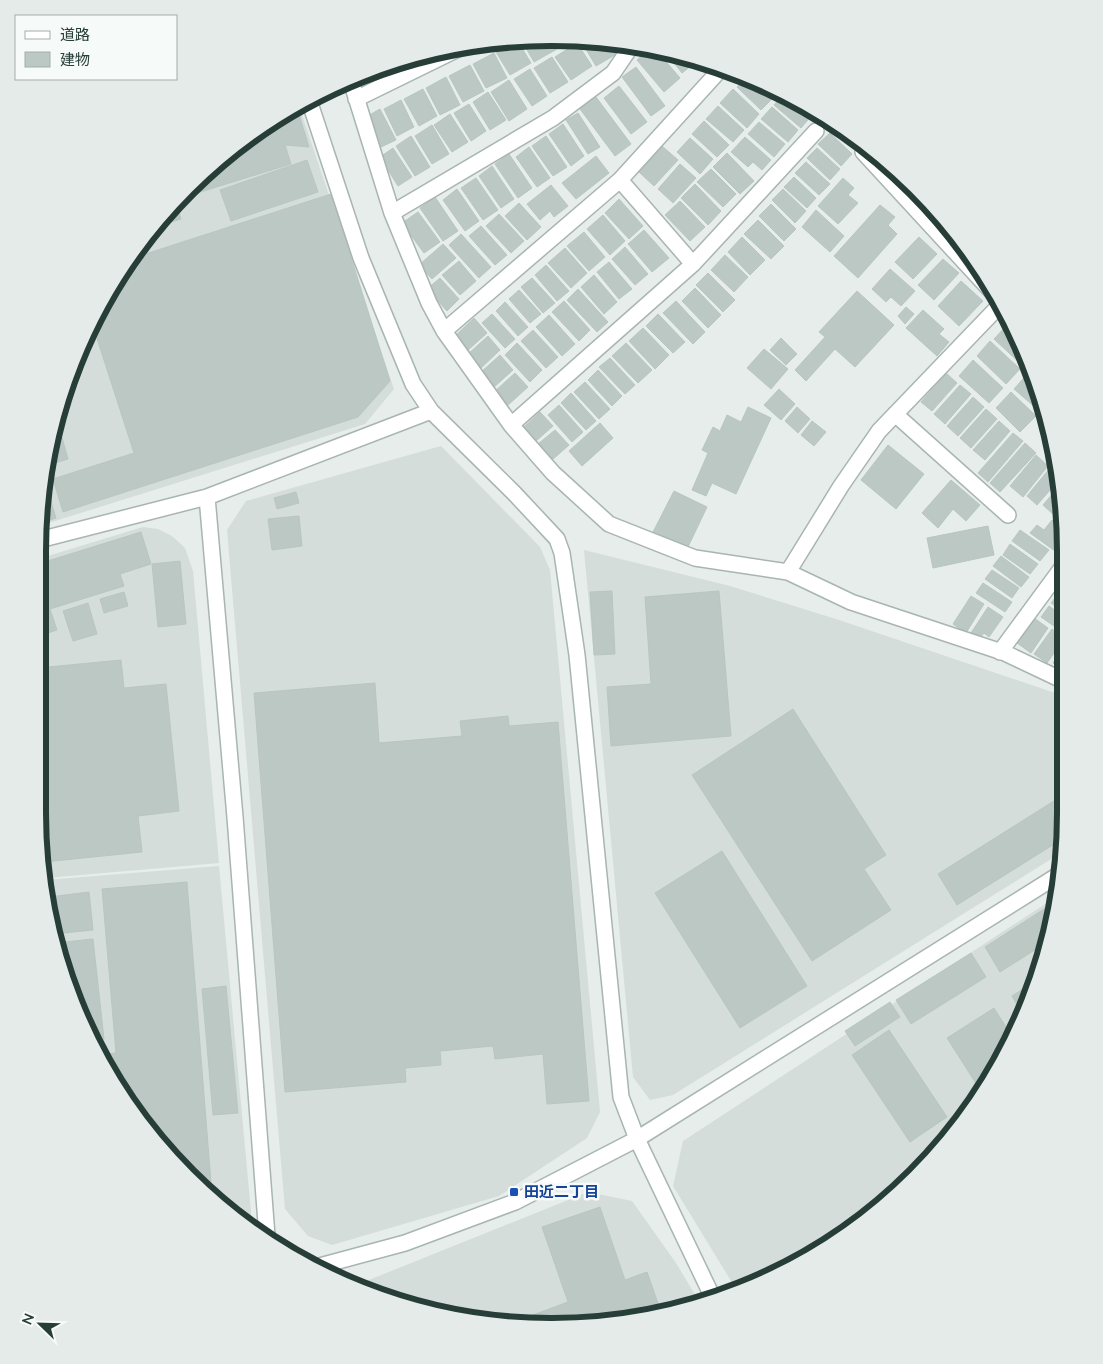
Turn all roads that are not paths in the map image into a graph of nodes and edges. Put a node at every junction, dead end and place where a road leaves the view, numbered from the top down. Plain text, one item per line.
1 (627, 53) edge
2 (433, 60) edge
3 (716, 74) edge
4 (353, 87) edge
5 (356, 99) junction
6 (311, 107) edge
7 (816, 131) dead end
8 (871, 161) edge
9 (620, 180) junction
10 (392, 214) junction
11 (693, 264) junction
12 (969, 267) edge
13 (995, 310) edge
14 (444, 331) junction
15 (431, 410) junction
16 (896, 414) junction
17 (510, 425) junction
18 (207, 497) junction
19 (1008, 515) dead end
20 (46, 538) edge
21 (788, 572) junction
22 (1057, 575) edge
23 (1000, 652) junction
24 (1057, 678) edge
25 (1052, 879) edge
26 (637, 1139) junction
27 (267, 1230) edge
28 (325, 1264) edge
29 (709, 1292) edge

1 - 10 street
2 - 5 street
3 - 9 street
4 - 5 street
5 - 10 street
6 - 15 street
7 - 11 street
8 - 12 street
9 - 11 street
9 - 14 street
10 - 14 street
11 - 17 street
13 - 16 street
14 - 17 street
15 - 18 street
15 - 26 street
16 - 19 street
16 - 21 street
17 - 21 street
18 - 20 street
18 - 27 street
21 - 23 street
22 - 23 street
23 - 24 street
25 - 26 street
26 - 28 street
26 - 29 street

